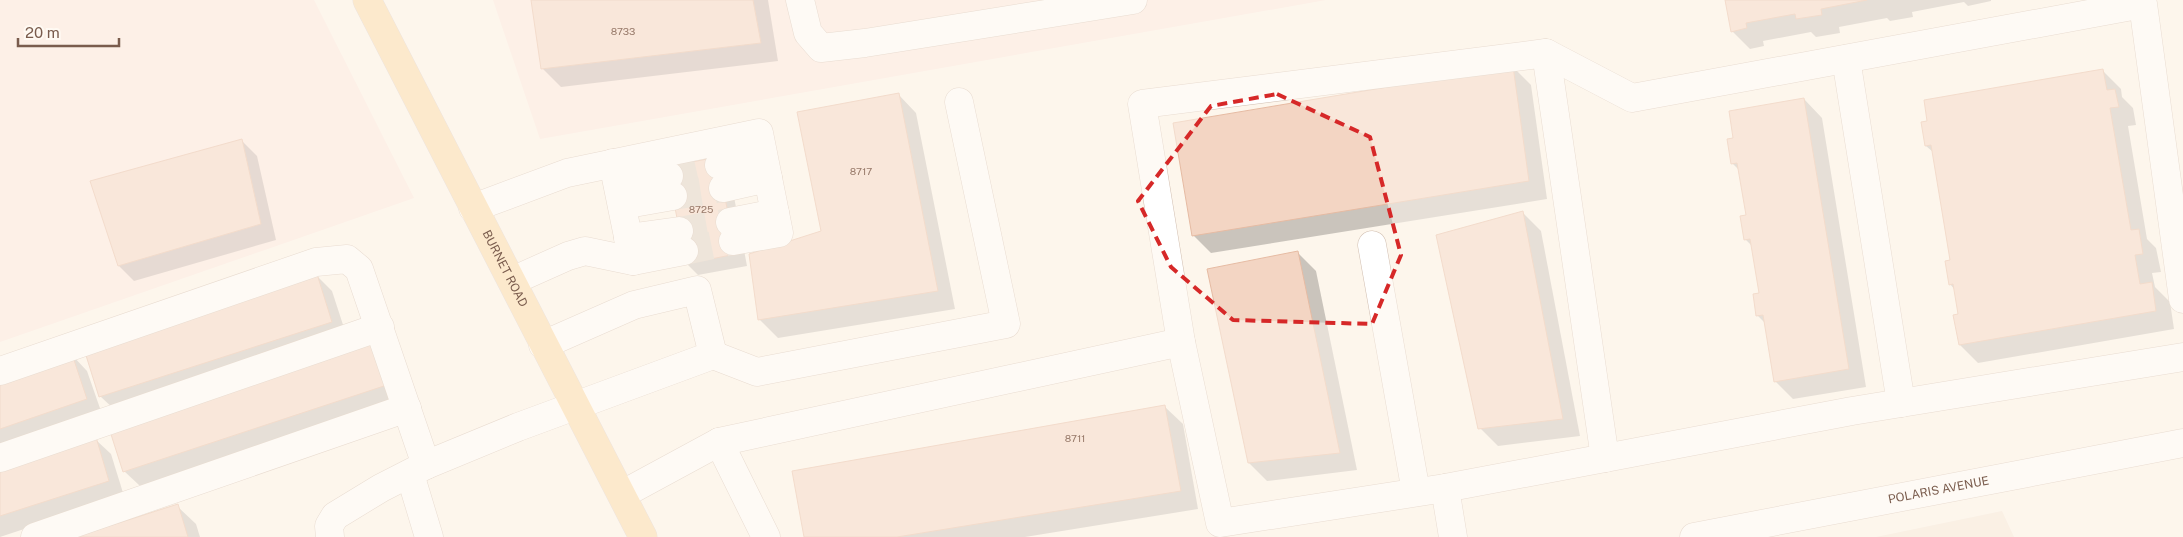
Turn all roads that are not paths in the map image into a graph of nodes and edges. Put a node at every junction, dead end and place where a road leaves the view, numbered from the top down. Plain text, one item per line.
1 (367, 0) edge
2 (800, 0) edge
3 (1133, 0) edge
4 (1546, 53) junction
5 (1846, 59) junction
6 (959, 102) dead end
7 (766, 168) junction
8 (721, 176) tunnel mouth
9 (618, 184) junction
10 (671, 186) tunnel mouth
11 (473, 208) junction
12 (731, 231) tunnel mouth
13 (682, 241) tunnel mouth
14 (1372, 245) dead end
15 (631, 250) junction
16 (512, 281) junction
17 (2183, 298) edge
18 (380, 327) junction
19 (1180, 342) junction
20 (543, 345) junction
21 (713, 355) junction
22 (2183, 357) edge
23 (0, 372) edge
24 (1901, 403) junction
25 (575, 406) junction
26 (407, 408) junction
27 (719, 442) junction
28 (2183, 442) edge
29 (0, 458) edge
30 (1604, 458) junction
31 (418, 469) junction
32 (1445, 488) junction
33 (1416, 492) junction
34 (623, 494) junction
35 (1264, 527) edge
36 (1215, 530) edge
37 (1763, 531) edge
38 (36, 537) edge
39 (330, 537) edge
40 (429, 537) edge
41 (644, 537) edge
42 (766, 537) edge
43 (1453, 537) edge
44 (1694, 537) edge

1 - 11 main road, BURNET ROAD
2 - 3 street
4 - 5 street
4 - 19 street
4 - 30 street
5 - 17 street
5 - 24 street
6 - 21 street
7 - 8 street
7 - 9 street
7 - 12 street
9 - 10 street
9 - 11 street
9 - 15 street
11 - 16 main road, BURNET ROAD
13 - 15 street
14 - 33 street
15 - 16 street
16 - 20 main road, BURNET ROAD
18 - 23 street
18 - 26 street
18 - 29 street
19 - 27 street
19 - 36 street
20 - 21 street
20 - 25 main road, BURNET ROAD
21 - 25 street
22 - 24 street
24 - 30 street
25 - 31 street
25 - 34 main road, BURNET ROAD
26 - 31 street
26 - 38 street
27 - 34 street
27 - 42 street
28 - 37 street, POLARIS AVENUE
30 - 32 street
31 - 39 street
31 - 40 street
32 - 33 street
32 - 43 street
33 - 35 street
34 - 41 main road, BURNET ROAD
35 - 36 street
37 - 44 street, POLARIS AVENUE

